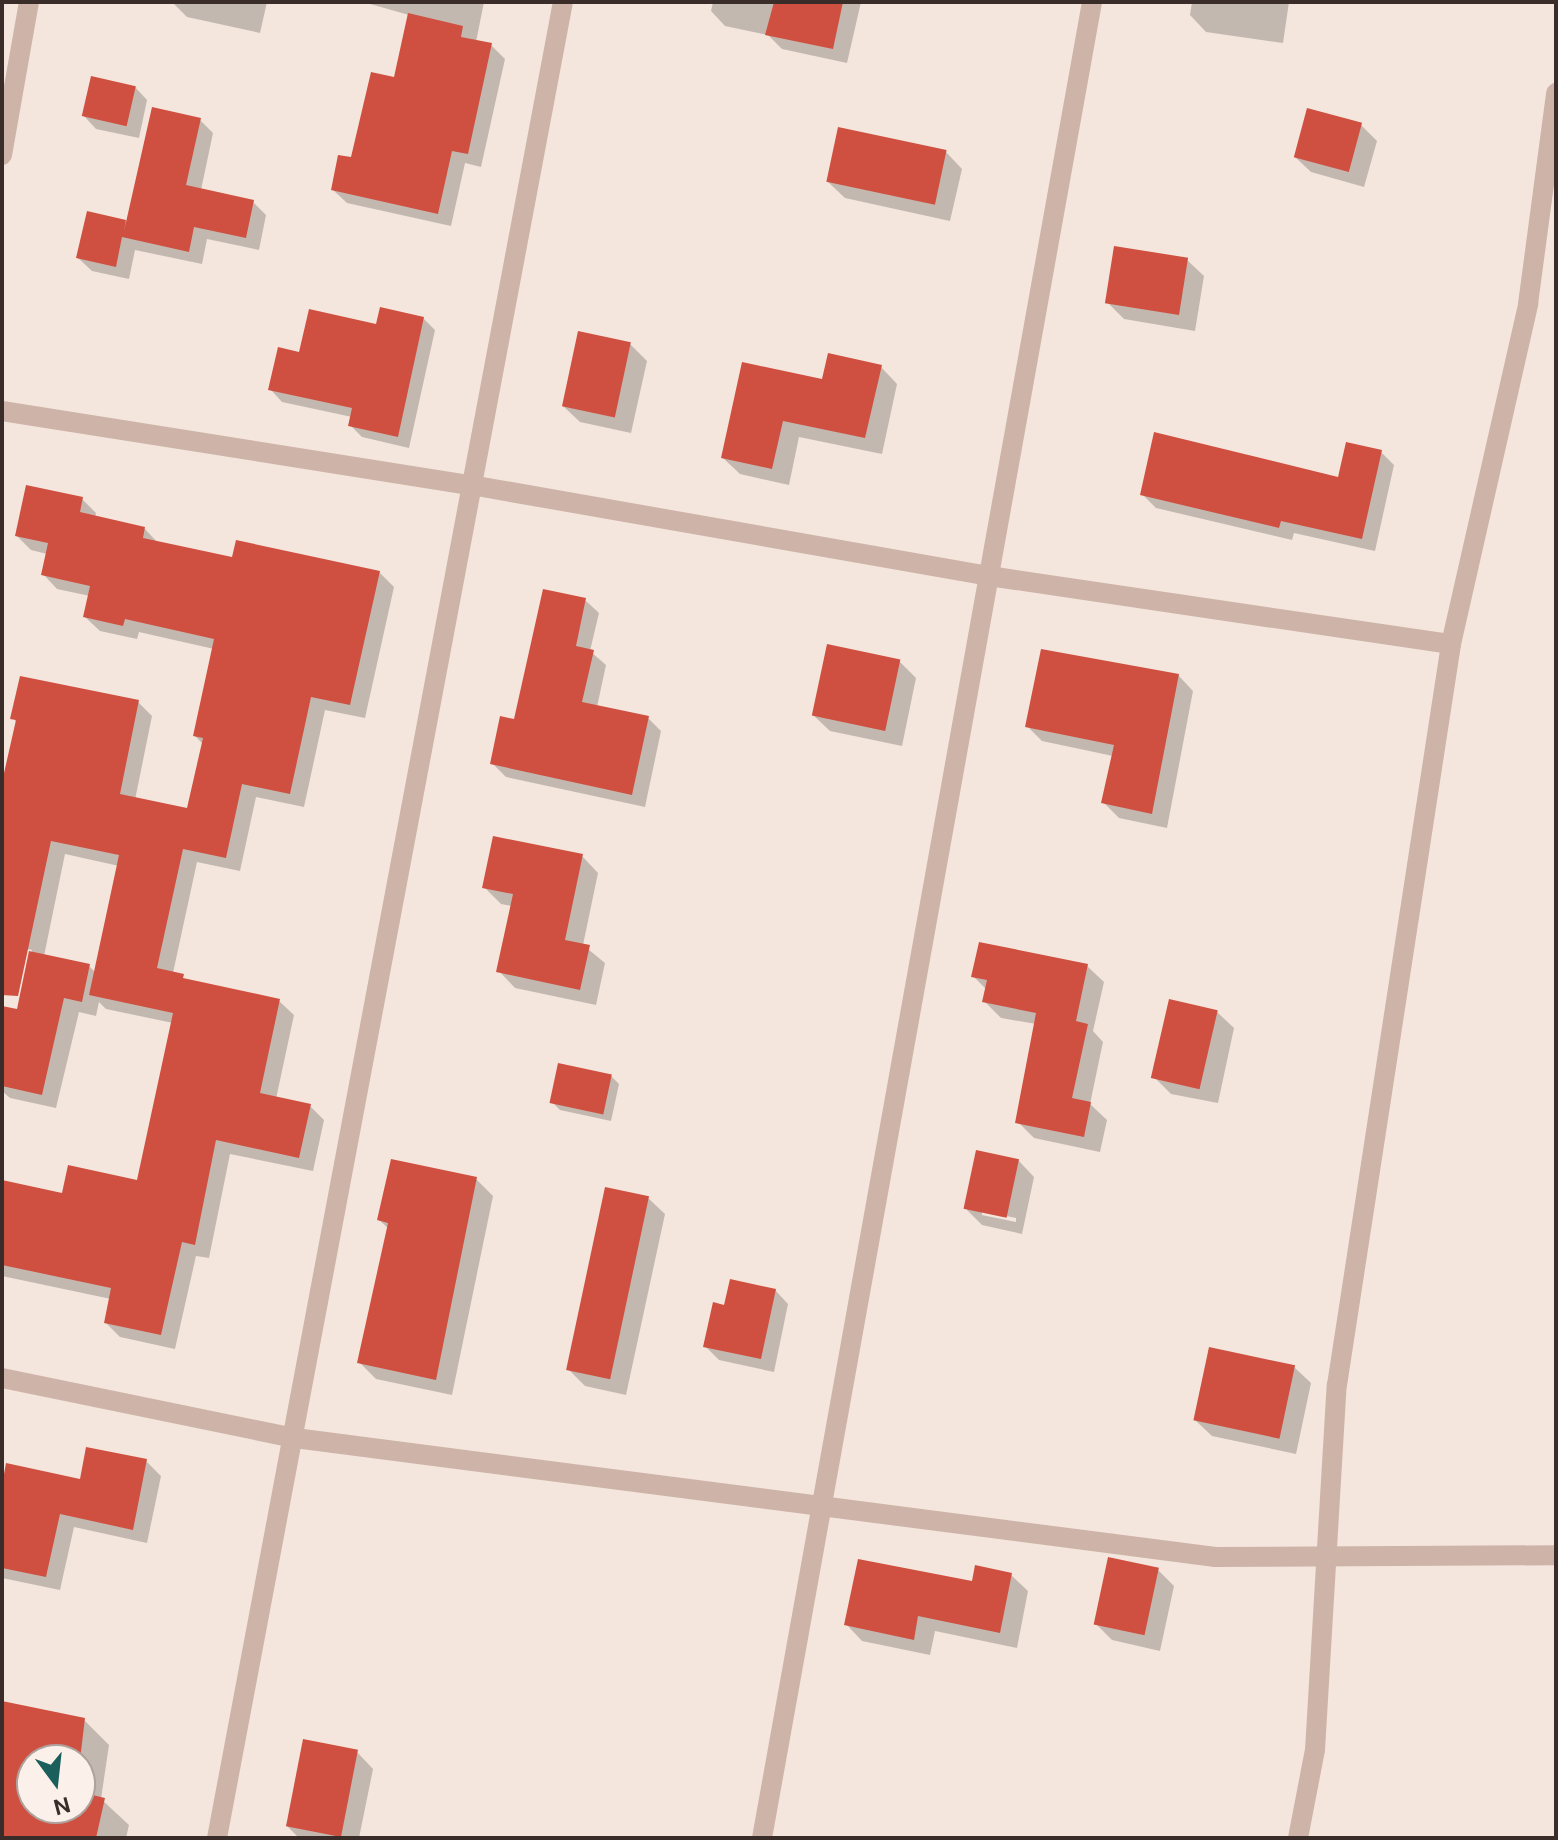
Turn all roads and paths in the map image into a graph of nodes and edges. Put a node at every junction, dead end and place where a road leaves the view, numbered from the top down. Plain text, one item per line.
1 (29, 2) edge
2 (563, 2) edge
3 (1092, 2) edge
4 (1556, 93) edge
5 (2, 155) edge
6 (2, 411) edge
7 (471, 485) junction
8 (989, 576) junction
9 (1451, 644) junction
10 (2, 1378) edge
11 (295, 1438) junction
12 (822, 1504) junction
13 (1556, 1555) edge
14 (1326, 1556) junction
15 (217, 1838) edge
16 (762, 1838) edge
17 (1298, 1838) edge

1 - 5 street
2 - 7 street
3 - 8 street
4 - 9 street
6 - 7 street
7 - 8 street
7 - 11 street
8 - 9 street
8 - 12 street
9 - 14 street
10 - 11 street
11 - 12 street
11 - 15 street
12 - 14 street
12 - 16 street
13 - 14 street
14 - 17 street

